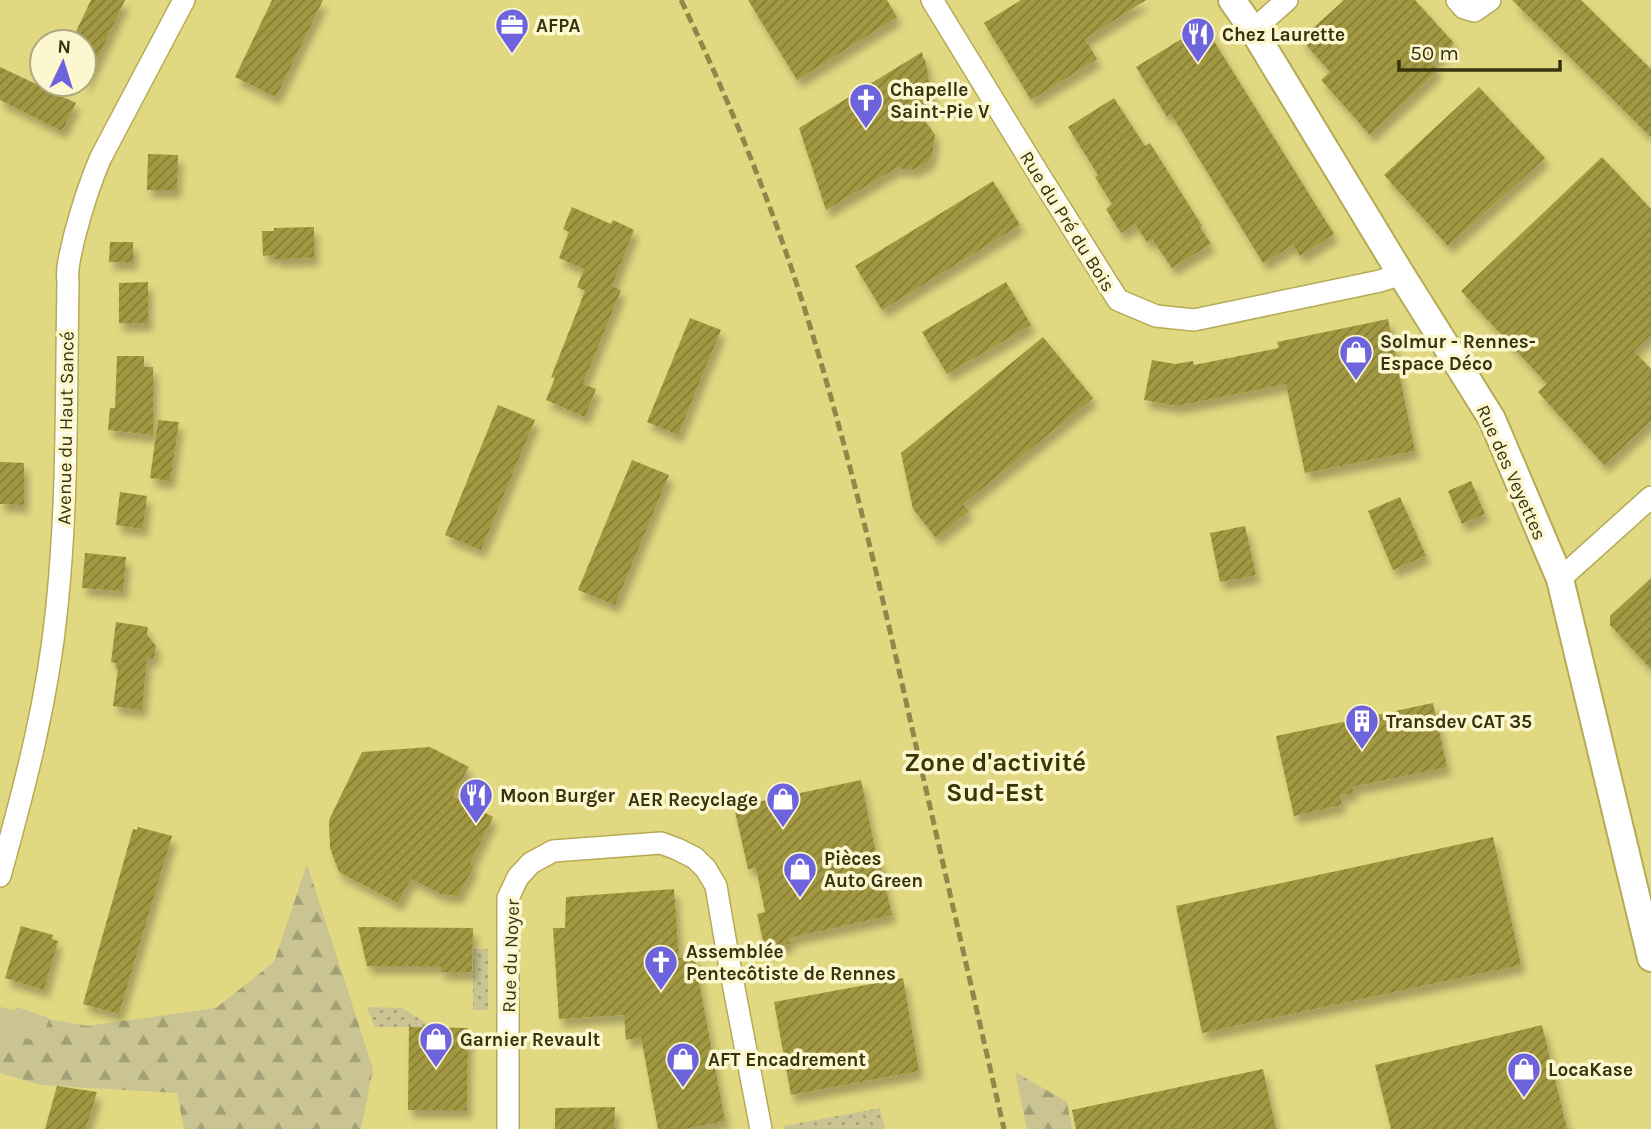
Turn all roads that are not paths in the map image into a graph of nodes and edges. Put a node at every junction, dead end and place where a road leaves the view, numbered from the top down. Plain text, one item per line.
1 (184, 0) edge
2 (932, 0) edge
3 (1232, 0) edge
4 (1287, 0) edge
5 (1457, 0) edge
6 (1490, 0) edge
7 (1253, 30) junction
8 (1401, 274) junction
9 (1651, 497) edge
10 (1560, 579) junction
11 (0, 875) edge
12 (1651, 958) edge
13 (508, 1129) edge
14 (761, 1129) edge

1 - 11 street, Avenue du Haut Sancé
2 - 8 street, Rue du Pré du Bois
3 - 7 street, Rue des Veyettes
4 - 7 street
5 - 6 street
7 - 8 street, Rue des Veyettes
8 - 10 street, Rue des Veyettes
9 - 10 street
10 - 12 street, Rue des Veyettes
13 - 14 street, Rue du Noyer

